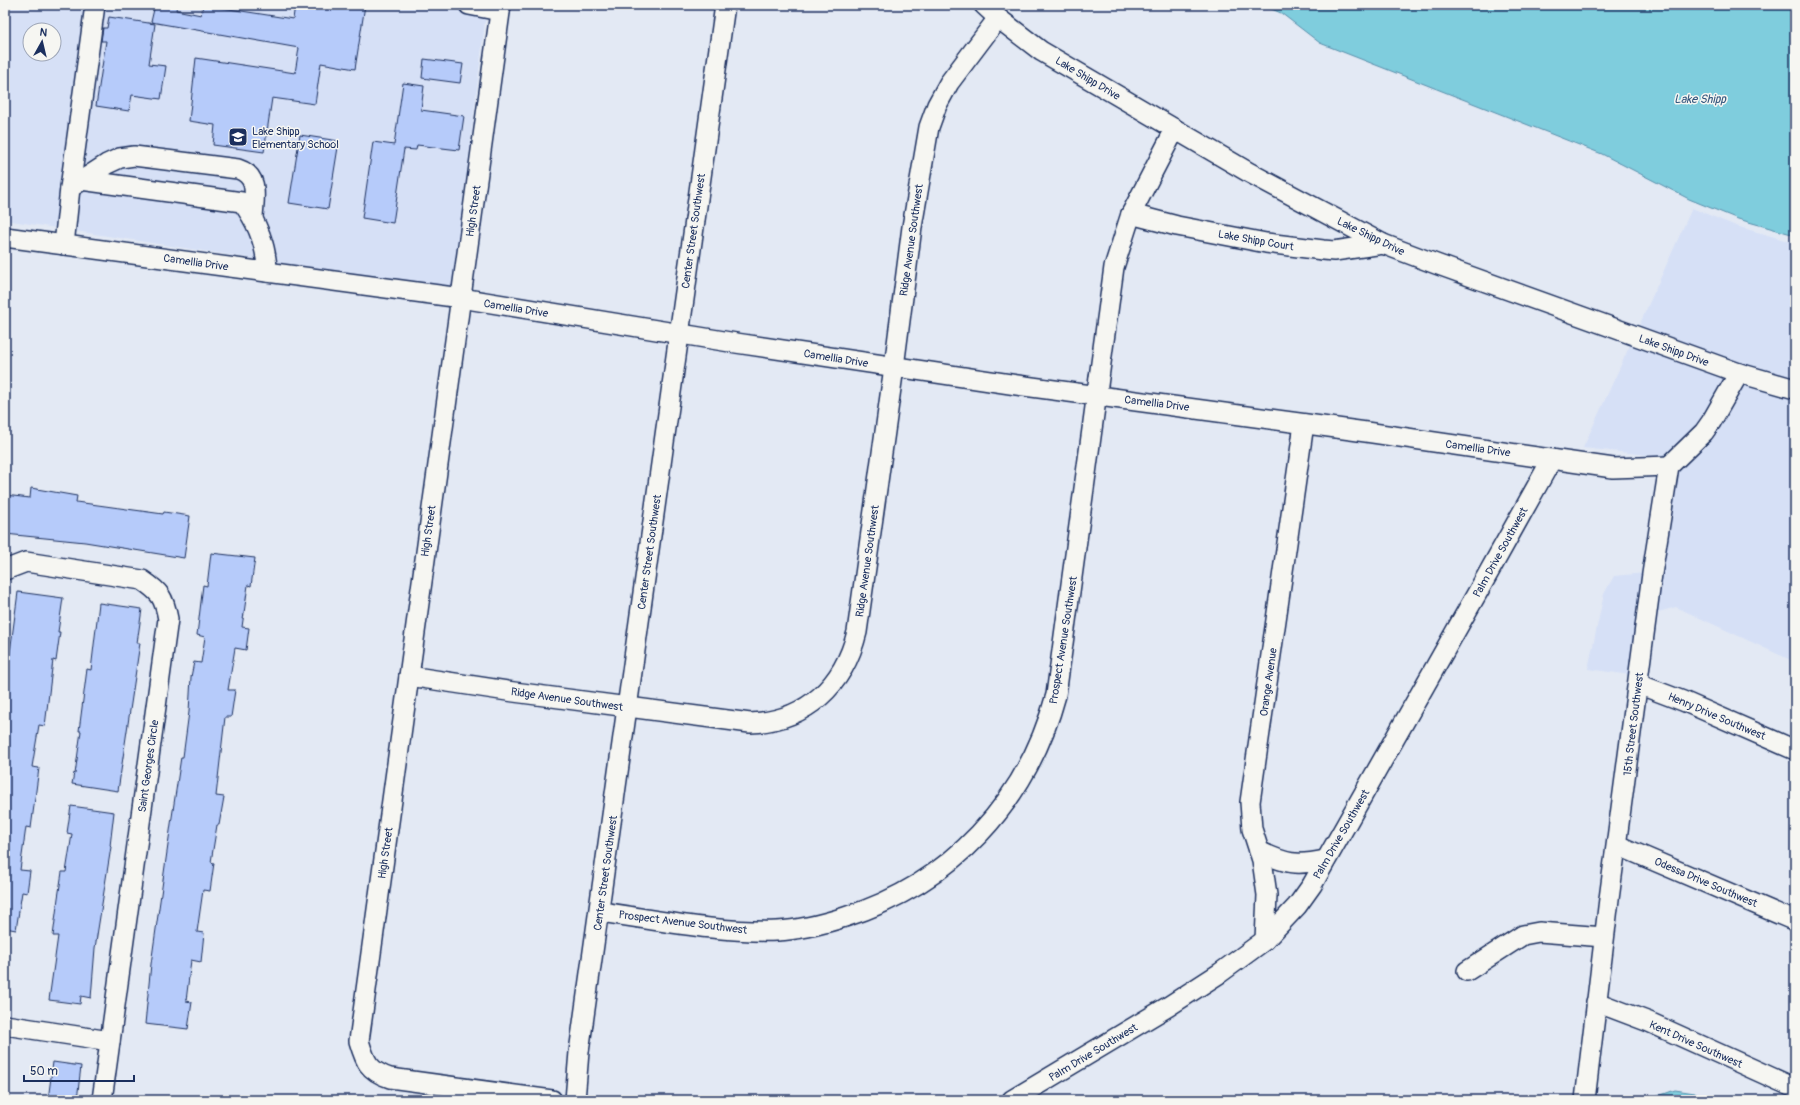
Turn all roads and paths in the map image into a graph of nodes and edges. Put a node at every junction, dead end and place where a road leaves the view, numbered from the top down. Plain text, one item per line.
1 (95, 5) edge
2 (469, 5) edge
3 (725, 5) edge
4 (984, 5) edge
5 (501, 8) edge
6 (998, 18) junction
7 (1175, 129) junction
8 (75, 184) junction
9 (1131, 214) junction
10 (253, 217) junction
11 (5, 237) edge
12 (1383, 244) junction
13 (64, 245) junction
14 (267, 272) junction
15 (461, 298) junction
16 (679, 333) junction
17 (894, 367) junction
18 (1739, 373) junction
19 (1795, 389) edge
20 (1098, 396) junction
21 (1304, 424) junction
22 (1552, 459) junction
23 (1669, 466) junction
24 (5, 570) edge
25 (409, 676) junction
26 (1638, 684) junction
27 (628, 707) junction
28 (1795, 750) edge
29 (1617, 845) junction
30 (1259, 851) junction
31 (1325, 860) junction
32 (600, 912) junction
33 (1795, 921) edge
34 (1604, 937) junction
35 (1265, 940) junction
36 (1467, 970) dead end
37 (1596, 1002) junction
38 (5, 1025) edge
39 (110, 1040) junction
40 (1795, 1088) edge
41 (102, 1100) edge
42 (552, 1100) edge
43 (575, 1100) edge
44 (1012, 1100) edge
45 (1585, 1100) edge

1 - 8 street
2 - 5 street
3 - 16 street, Center Street Southwest
4 - 6 street, Lake Shipp Drive
5 - 15 street, High Street
6 - 7 street, Lake Shipp Drive
6 - 17 street, Ridge Avenue Southwest
7 - 9 street, Prospect Avenue Southwest
7 - 12 street, Lake Shipp Drive
8 - 10 street
8 - 10 street
8 - 13 street
9 - 12 street, Lake Shipp Court
9 - 20 street, Prospect Avenue Southwest
10 - 14 street
11 - 13 street, Camellia Drive
12 - 18 street, Lake Shipp Drive
13 - 14 street, Camellia Drive
14 - 15 street, Camellia Drive
15 - 16 street, Camellia Drive
15 - 25 street, High Street
16 - 17 street, Camellia Drive
16 - 27 street, Center Street Southwest
17 - 20 street, Camellia Drive
17 - 27 street, Ridge Avenue Southwest
18 - 19 street, Lake Shipp Drive
18 - 23 street
20 - 21 street, Camellia Drive
20 - 32 street, Prospect Avenue Southwest
21 - 22 street, Camellia Drive
21 - 30 street, Orange Avenue
22 - 23 street, Camellia Drive
22 - 31 street, Palm Drive Southwest
23 - 26 street, 15th Street Southwest
24 - 39 street, Saint Georges Circle
25 - 27 street, Ridge Avenue Southwest
25 - 42 street, High Street
26 - 28 street, Henry Drive Southwest
26 - 29 street, 15th Street Southwest
27 - 32 street, Center Street Southwest
29 - 33 street, Odessa Drive Southwest
29 - 34 street, 15th Street Southwest
30 - 31 street
30 - 35 street, Orange Avenue
31 - 35 street, Palm Drive Southwest
32 - 43 street, Center Street Southwest
34 - 36 street
34 - 37 street, 15th Street Southwest
35 - 44 street, Palm Drive Southwest
37 - 40 street, Kent Drive Southwest
37 - 45 street, 15th Street Southwest
38 - 39 street
39 - 41 street, Saint Georges Circle

